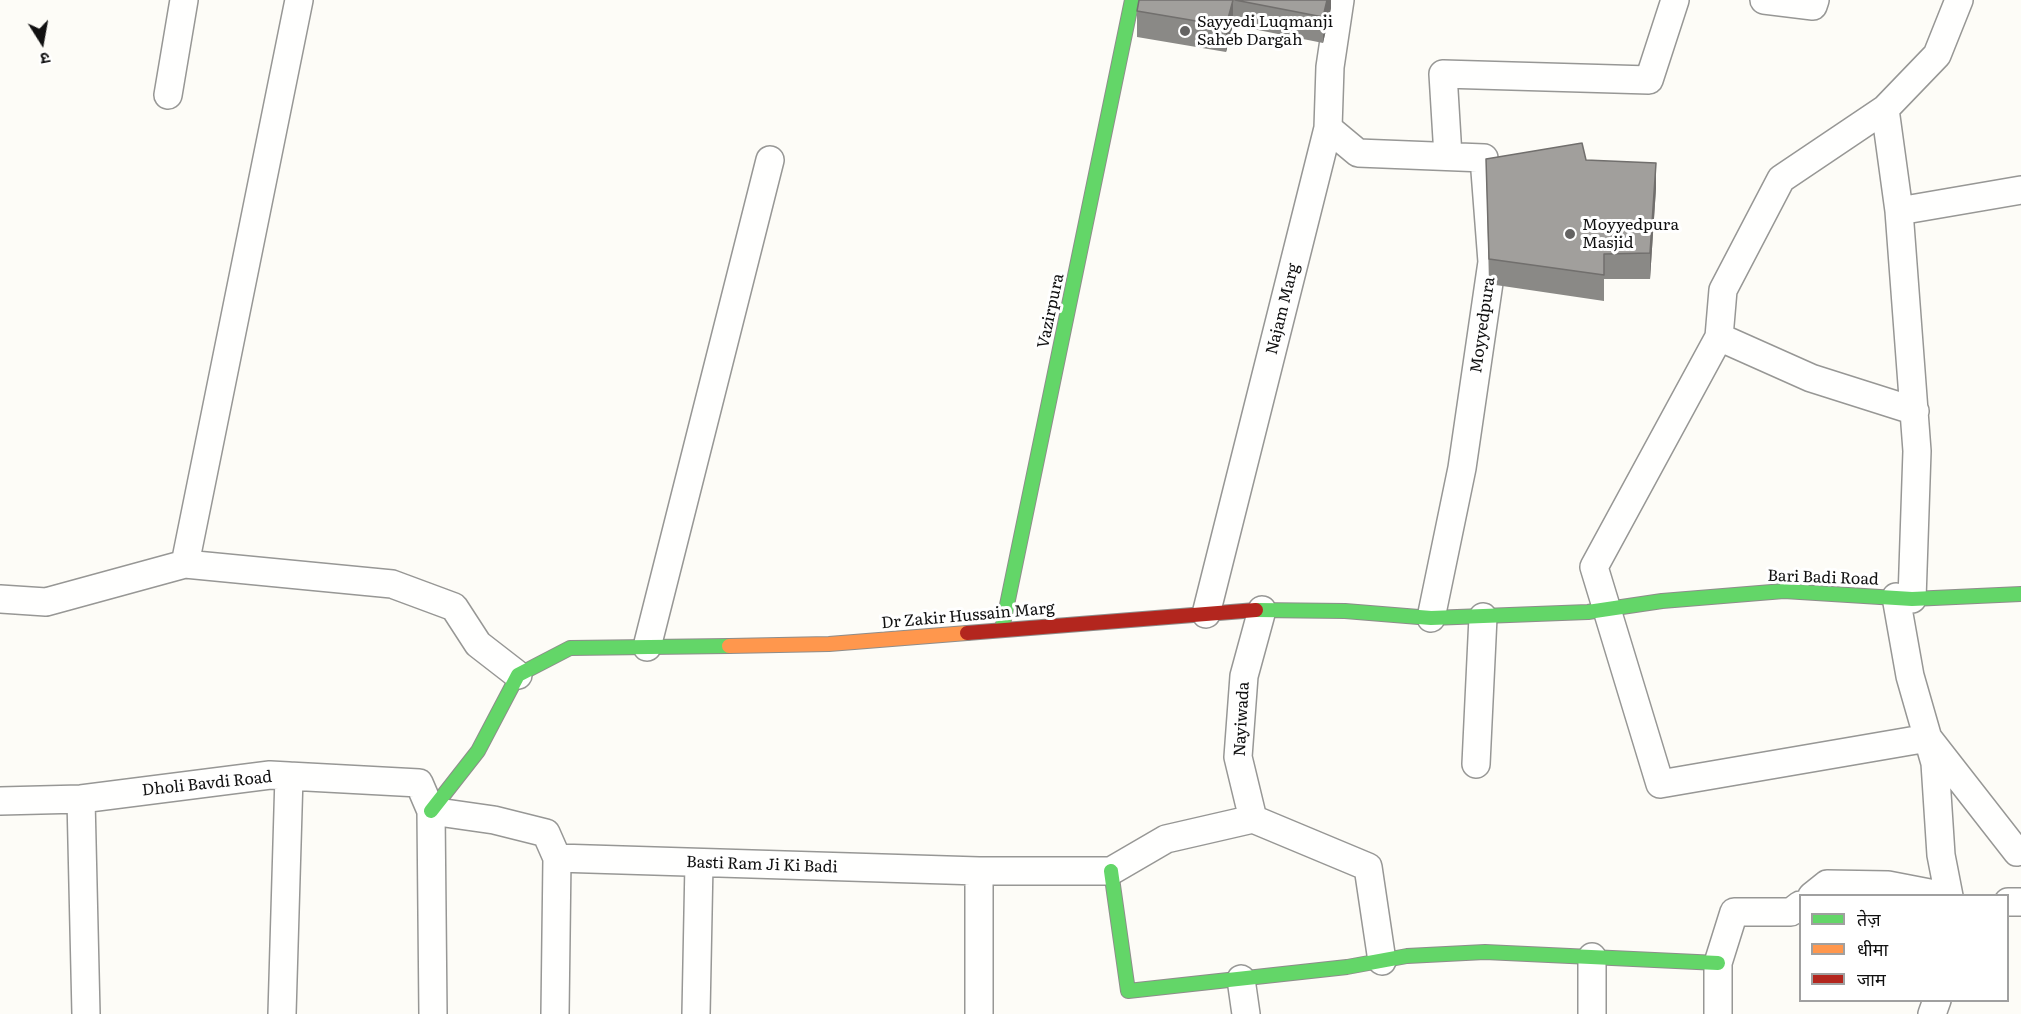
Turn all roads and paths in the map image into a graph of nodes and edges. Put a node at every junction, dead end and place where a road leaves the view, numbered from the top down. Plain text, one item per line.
1 (184, 0) edge
2 (299, 0) edge
3 (1132, 0) edge
4 (1340, 0) edge
5 (1675, 0) edge
6 (1764, 0) edge
7 (1815, 0) edge
8 (1959, 0) edge
9 (168, 95) dead end
10 (1885, 109) junction
11 (1328, 128) junction
12 (1448, 156) junction
13 (770, 160) dead end
14 (2021, 190) edge
15 (1899, 211) junction
16 (1719, 337) junction
17 (1915, 411) junction
18 (185, 564) junction
19 (2021, 594) edge
20 (1904, 598) junction
21 (0, 599) edge
22 (1262, 610) junction
23 (1598, 611) junction
24 (1206, 614) junction
25 (1483, 616) junction
26 (1431, 618) junction
27 (1002, 629) junction
28 (647, 647) junction
29 (518, 675) junction
30 (1928, 738) junction
31 (1476, 764) dead end
32 (289, 776) junction
33 (81, 799) junction
34 (0, 801) edge
35 (431, 811) junction
36 (1253, 819) junction
37 (2021, 851) edge
38 (557, 858) junction
39 (699, 863) junction
40 (979, 871) junction
41 (1111, 871) junction
42 (1814, 894) edge
43 (1936, 894) edge
44 (1947, 894) edge
45 (1799, 906) edge
46 (1592, 957) junction
47 (1382, 961) junction
48 (1718, 963) junction
49 (1241, 979) junction
50 (86, 1014) edge
51 (282, 1014) edge
52 (433, 1014) edge
53 (555, 1014) edge
54 (696, 1014) edge
55 (979, 1014) edge
56 (1246, 1014) edge
57 (1592, 1014) edge
58 (1718, 1014) edge

1 - 9 street
2 - 18 street
3 - 27 street, Vazirpura
4 - 11 street, Najam Marg
5 - 12 street
6 - 7 street
8 - 10 street
10 - 15 street
10 - 16 street
11 - 12 street, Moyyedpura
11 - 24 street, Najam Marg
12 - 26 street, Moyyedpura
13 - 28 street
14 - 15 street
15 - 17 street
16 - 17 street
16 - 23 street
17 - 20 street
18 - 21 street
18 - 29 street
19 - 20 street, Bari Badi Road
20 - 23 street, Bari Badi Road
20 - 30 street
22 - 24 street, Dr Zakir Hussain Marg
22 - 26 street, Dr Zakir Hussain Marg
22 - 36 street, Nayiwada
23 - 25 street, Dr Zakir Hussain Marg
23 - 30 street
24 - 27 street, Dr Zakir Hussain Marg
25 - 26 street, Dr Zakir Hussain Marg
25 - 31 street
27 - 28 street, Dr Zakir Hussain Marg
28 - 29 street, Dr Zakir Hussain Marg
29 - 35 street
30 - 37 street
30 - 44 street
32 - 33 street, Dholi Bavdi Road
32 - 35 street, Dholi Bavdi Road
32 - 51 street
33 - 34 street, Dholi Bavdi Road
33 - 50 street
35 - 38 street
35 - 52 street
36 - 41 street
36 - 47 street
38 - 39 street, Basti Ram Ji Ki Badi
38 - 53 street
39 - 40 street, Basti Ram Ji Ki Badi
39 - 54 street
40 - 41 street, Basti Ram Ji Ki Badi
40 - 55 street
41 - 49 street
42 - 43 street
45 - 48 street
46 - 47 street
46 - 48 street
46 - 57 street
47 - 49 street
48 - 58 street
49 - 56 street

